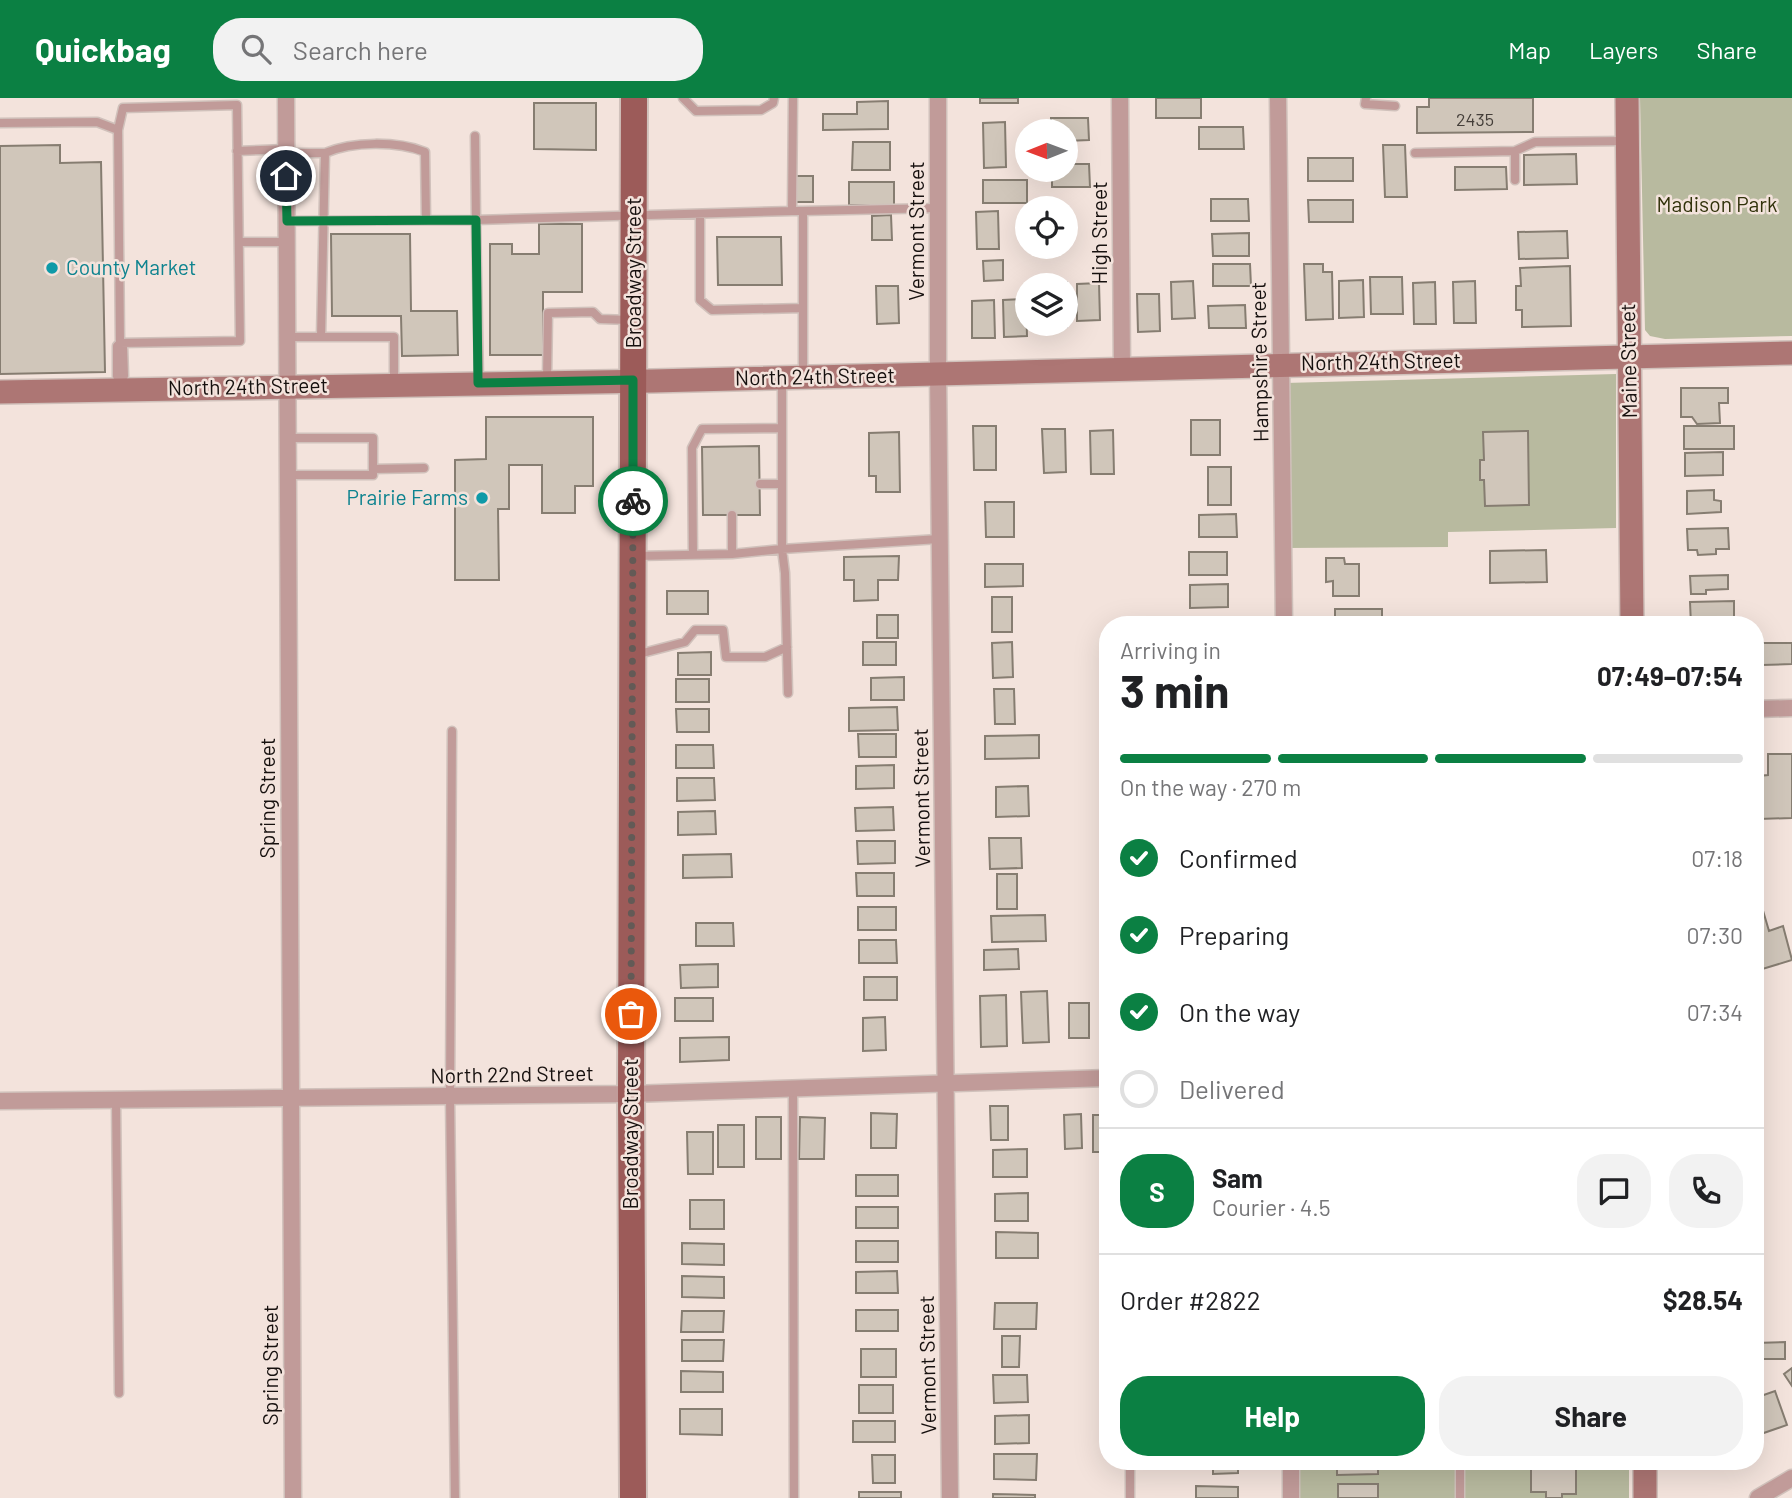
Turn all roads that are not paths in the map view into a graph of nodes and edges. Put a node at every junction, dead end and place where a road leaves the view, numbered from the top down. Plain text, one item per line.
1 (286, 98) edge
2 (634, 98) edge
3 (683, 98) edge
4 (774, 98) edge
5 (793, 98) edge
6 (938, 98) edge
7 (1120, 98) edge
8 (1278, 98) edge
9 (1366, 98) edge
10 (1628, 98) edge
11 (1395, 106) dead end
12 (0, 123) edge
13 (118, 130) junction
14 (475, 136) dead end
15 (1628, 141) junction
16 (237, 151) junction
17 (286, 151) junction
18 (1515, 151) junction
19 (325, 152) junction
20 (1415, 153) dead end
21 (1515, 180) dead end
22 (938, 208) junction
23 (793, 211) junction
24 (803, 211) junction
25 (700, 214) junction
26 (634, 216) junction
27 (426, 219) junction
28 (476, 220) junction
29 (287, 221) junction
30 (322, 221) junction
31 (239, 242) junction
32 (286, 242) junction
33 (803, 308) junction
34 (633, 320) junction
35 (287, 337) junction
36 (321, 337) junction
37 (120, 343) junction
38 (1792, 352) edge
39 (1629, 356) junction
40 (1281, 365) junction
41 (1122, 369) junction
42 (938, 373) junction
43 (793, 377) junction
44 (633, 380) junction
45 (547, 382) junction
46 (478, 383) junction
47 (120, 385) junction
48 (394, 385) junction
49 (287, 387) junction
50 (0, 392) edge
51 (782, 428) junction
52 (287, 438) junction
53 (425, 468) dead end
54 (373, 469) junction
55 (287, 475) junction
56 (760, 484) dead end
57 (782, 484) junction
58 (692, 485) junction
59 (702, 485) dead end
60 (732, 515) dead end
61 (939, 539) junction
62 (782, 549) junction
63 (732, 554) junction
64 (693, 555) junction
65 (633, 556) junction
66 (1284, 616) edge
67 (1632, 616) edge
68 (787, 647) junction
69 (632, 656) junction
70 (788, 693) dead end
71 (1792, 708) edge
72 (1764, 709) edge
73 (452, 731) dead end
74 (1099, 1078) edge
75 (946, 1082) junction
76 (793, 1090) junction
77 (631, 1094) junction
78 (291, 1097) junction
79 (450, 1097) junction
80 (116, 1100) junction
81 (0, 1101) edge
82 (119, 1393) dead end
83 (1130, 1470) edge
84 (1291, 1470) edge
85 (1460, 1470) edge
86 (1645, 1470) edge
87 (1792, 1478) edge
88 (293, 1498) edge
89 (455, 1498) edge
90 (633, 1498) edge
91 (794, 1498) edge
92 (950, 1498) edge
93 (1130, 1498) edge
94 (1291, 1498) edge
95 (1460, 1498) edge
96 (1645, 1498) edge
97 (1758, 1498) edge

1 - 17 street, Spring Street
2 - 26 main road, Broadway Street
3 - 4 lane
5 - 23 lane
6 - 22 street, Vermont Street
7 - 41 street, High Street
8 - 40 street, Hampshire Street
9 - 11 lane
10 - 15 main road, Maine Street
12 - 13 lane
13 - 16 lane
13 - 37 lane
14 - 28 lane
15 - 18 lane
15 - 39 main road, Maine Street
16 - 17 lane
16 - 31 lane
17 - 19 lane
17 - 29 street, Spring Street
18 - 20 lane
18 - 21 lane
19 - 27 lane
19 - 30 lane
22 - 24 lane
22 - 42 street, Vermont Street
23 - 24 lane
23 - 25 lane
24 - 33 lane
25 - 26 lane
25 - 33 lane
26 - 28 lane
26 - 34 main road, Broadway Street
27 - 28 lane
27 - 30 lane
28 - 46 lane
29 - 30 lane
29 - 32 street, Spring Street
30 - 36 lane
31 - 32 lane
31 - 37 lane
32 - 35 street, Spring Street
33 - 43 lane
34 - 44 main road, Broadway Street
34 - 45 lane
35 - 36 lane
35 - 49 street, Spring Street
36 - 48 lane
37 - 47 lane
38 - 39 main road, North 24th Street
39 - 40 main road, North 24th Street
39 - 67 main road, Maine Street
40 - 41 main road, North 24th Street
40 - 66 street, Hampshire Street
41 - 42 main road, North 24th Street
42 - 43 main road, North 24th Street
42 - 61 street, Vermont Street
43 - 44 main road, North 24th Street
43 - 51 lane
44 - 45 main road, North 24th Street
44 - 65 main road, Broadway Street
45 - 46 main road, North 24th Street
46 - 48 main road, North 24th Street
47 - 49 main road, North 24th Street
47 - 50 main road, North 24th Street
48 - 49 main road, North 24th Street
49 - 52 street, Spring Street
51 - 57 lane
51 - 58 lane
52 - 54 lane
52 - 55 street, Spring Street
53 - 54 lane
54 - 55 lane
55 - 78 street, Spring Street
56 - 57 lane
57 - 62 lane
58 - 59 lane
58 - 64 lane
60 - 63 lane
61 - 62 lane
61 - 75 street, Vermont Street
62 - 63 lane
62 - 68 lane
63 - 64 lane
64 - 65 lane
65 - 69 main road, Broadway Street
68 - 69 lane
68 - 70 lane
69 - 77 main road, Broadway Street
71 - 72 street
73 - 79 lane
74 - 75 street, North 22nd Street
75 - 76 street, North 22nd Street
75 - 92 street, Vermont Street
76 - 77 street, North 22nd Street
76 - 91 lane
77 - 79 street, North 22nd Street
77 - 90 main road, Broadway Street
78 - 79 street, North 22nd Street
78 - 80 street, North 22nd Street
78 - 88 street, Spring Street
79 - 89 lane
80 - 81 street, North 22nd Street
80 - 82 lane
83 - 93 lane
84 - 94 street
85 - 95 lane
86 - 96 main road
87 - 97 street

